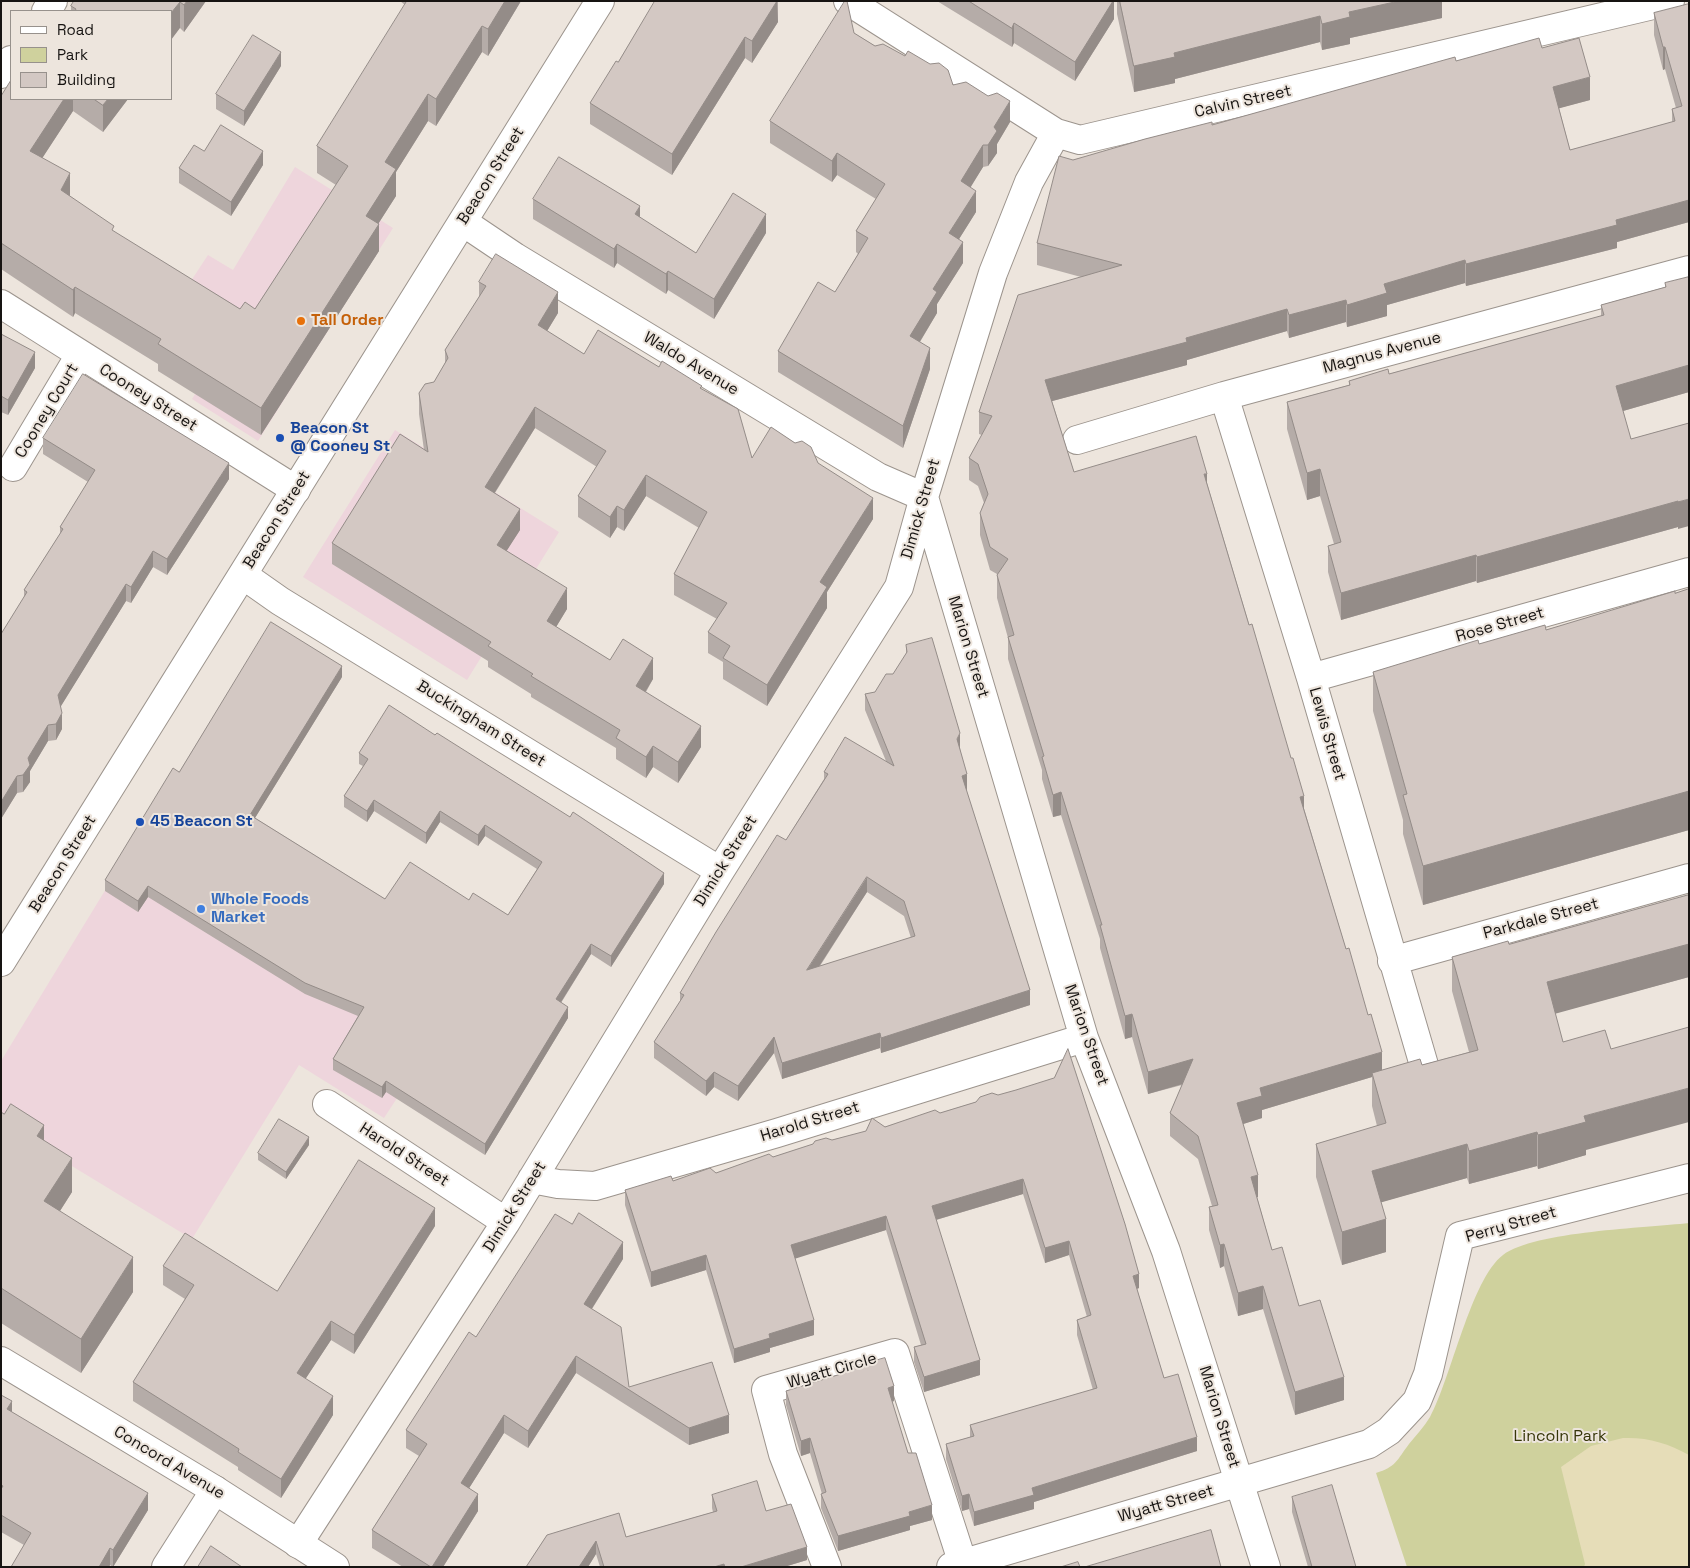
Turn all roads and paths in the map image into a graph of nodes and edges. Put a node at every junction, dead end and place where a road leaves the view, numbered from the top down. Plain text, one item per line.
1 (600, 1) edge
2 (848, 1) edge
3 (1670, 1) edge
4 (10, 61) edge
5 (1, 74) edge
6 (1056, 132) junction
7 (463, 222) junction
8 (1689, 270) edge
9 (1, 304) edge
10 (80, 355) junction
11 (1224, 396) junction
12 (1077, 440) dead end
13 (13, 467) dead end
14 (296, 490) junction
15 (924, 497) junction
16 (1689, 572) edge
17 (243, 575) junction
18 (1311, 678) junction
19 (720, 871) junction
20 (1689, 878) edge
21 (1392, 961) junction
22 (1, 962) edge
23 (1084, 1038) junction
24 (1426, 1072) edge
25 (327, 1104) dead end
26 (1689, 1178) edge
27 (532, 1179) junction
28 (506, 1222) junction
29 (1, 1361) edge
30 (1402, 1418) joint
31 (1240, 1482) junction
32 (215, 1490) junction
33 (298, 1544) junction
34 (960, 1566) edge
35 (166, 1567) edge
36 (336, 1567) edge
37 (827, 1567) edge
38 (1266, 1567) edge

1 - 7 street, Beacon Street
2 - 6 street, Calvin Street
3 - 6 street, Calvin Street
4 - 5 street
6 - 15 street, Dimick Street
7 - 14 street, Beacon Street
7 - 15 street, Waldo Avenue
8 - 11 street, Magnus Avenue
9 - 10 street, Cooney Street
10 - 13 street, Cooney Court
10 - 14 street, Cooney Street
11 - 12 street, Magnus Avenue
11 - 18 street, Lewis Street
14 - 17 street, Beacon Street
15 - 19 street, Dimick Street
15 - 23 street, Marion Street
16 - 18 street, Rose Street
17 - 19 street, Buckingham Street
17 - 22 street, Beacon Street
18 - 21 street, Lewis Street
19 - 27 street, Dimick Street
20 - 21 street, Parkdale Street
21 - 24 street, Lewis Street
23 - 27 street, Harold Street
23 - 31 street, Marion Street
25 - 28 street, Harold Street
26 - 30 street, Perry Street
27 - 28 street, Dimick Street
28 - 33 street, Dimick Street
29 - 32 street, Concord Avenue
30 - 31 street, Wyatt Street
31 - 34 street, Wyatt Street
31 - 38 street, Marion Street
32 - 33 street, Concord Avenue
32 - 35 street
33 - 36 street, Concord Avenue
34 - 37 street, Wyatt Circle

